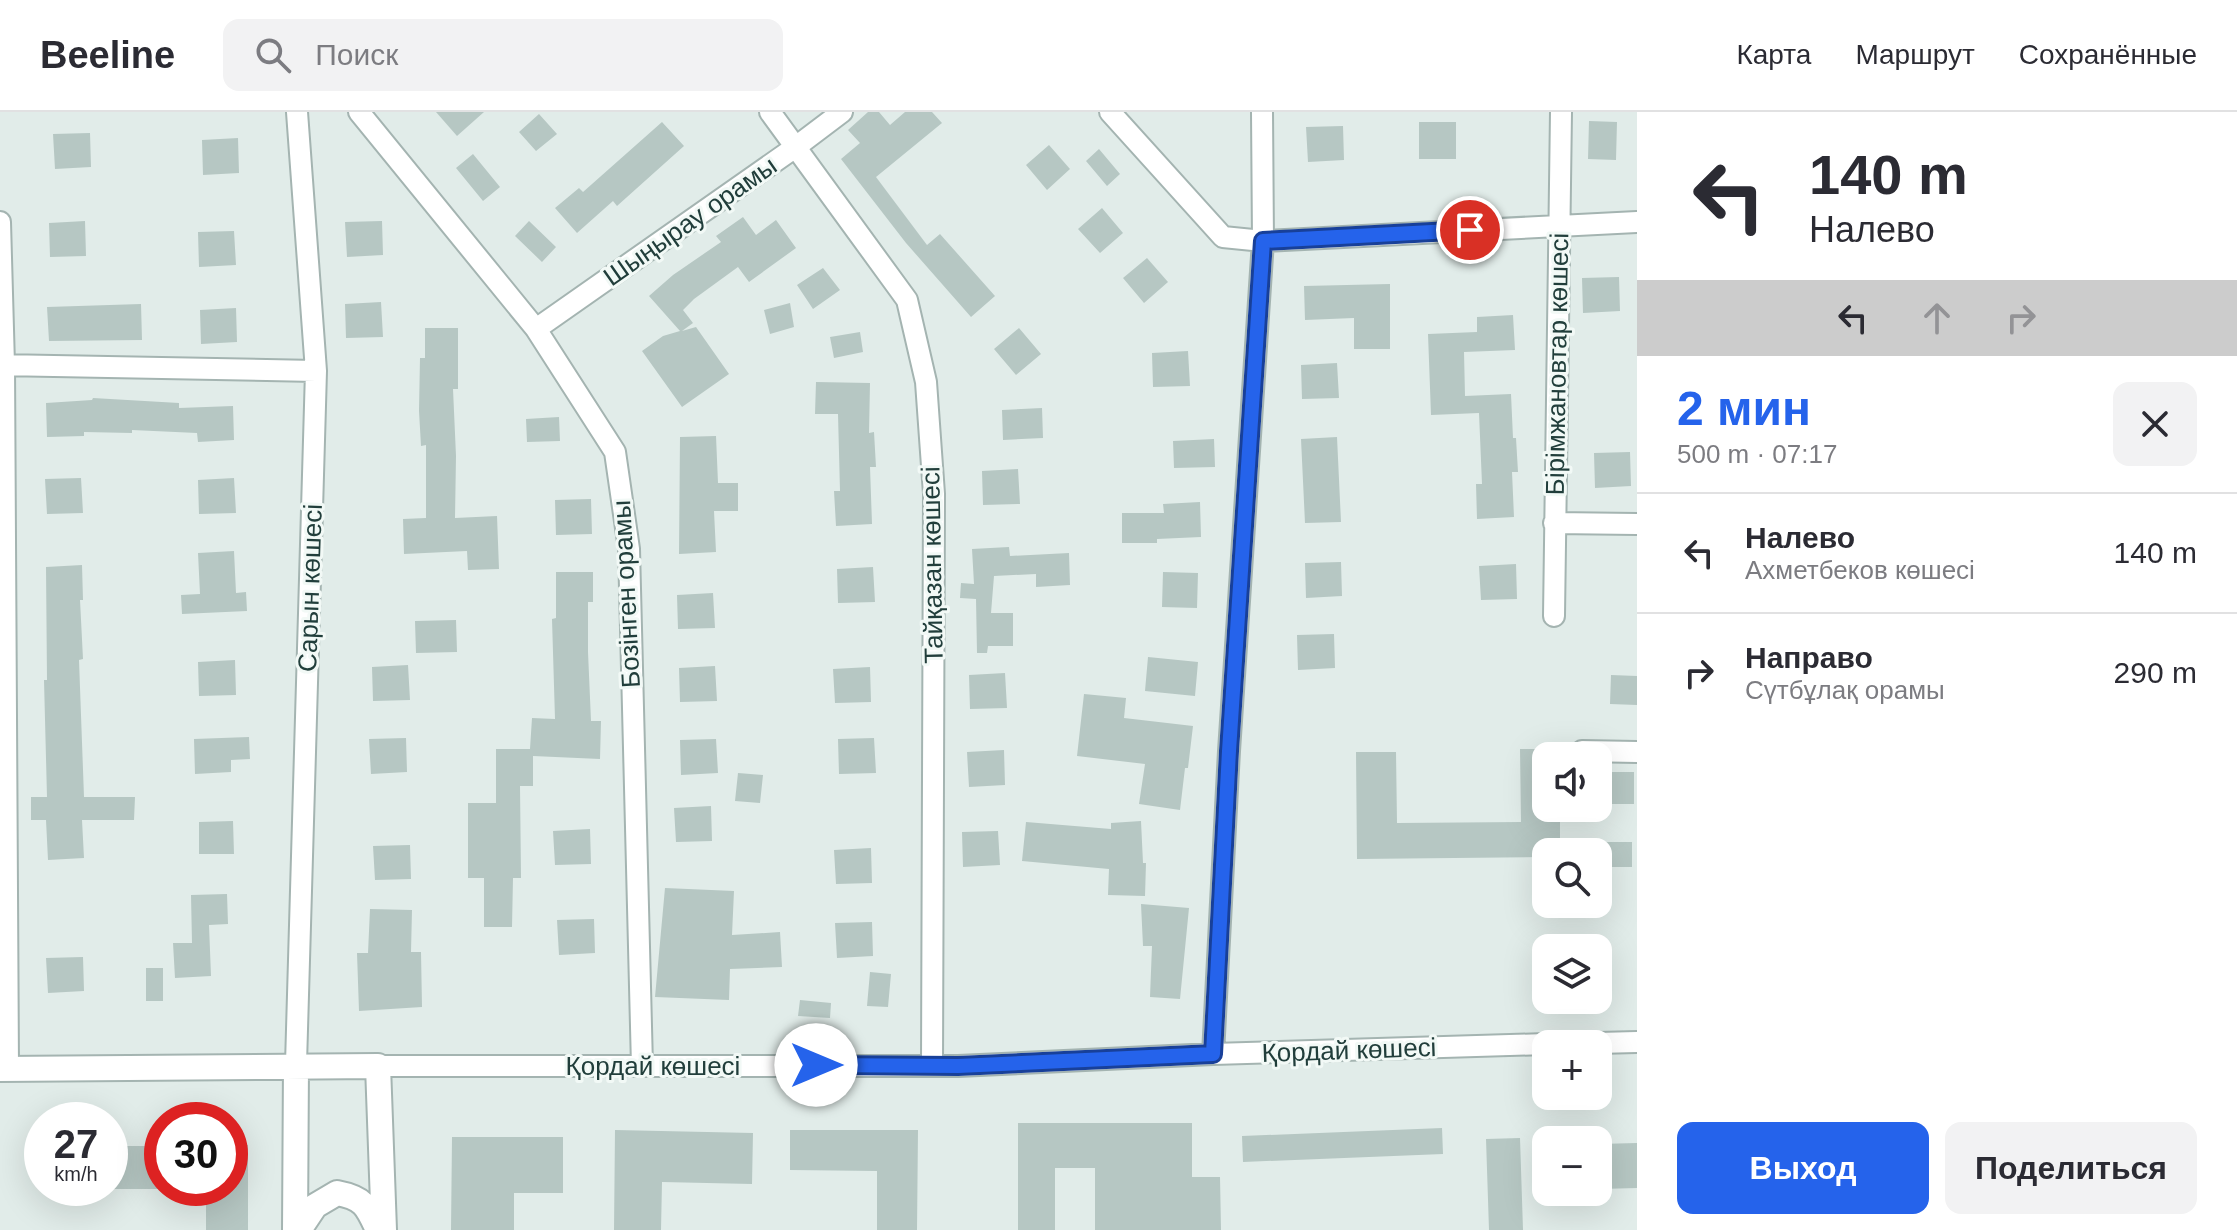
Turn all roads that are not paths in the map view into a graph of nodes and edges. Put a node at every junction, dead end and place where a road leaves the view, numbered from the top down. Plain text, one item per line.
1 (297, 112) edge
2 (359, 112) edge
3 (770, 112) edge
4 (842, 112) edge
5 (1110, 112) edge
6 (1262, 112) edge
7 (1561, 112) edge
8 (797, 146) junction
9 (0, 222) edge
10 (1637, 222) edge
11 (1559, 225) junction
12 (1263, 241) junction
13 (536, 329) junction
14 (2, 365) edge
15 (316, 371) junction
16 (1554, 523) junction
17 (1637, 524) edge
18 (1554, 616) dead end
19 (1612, 752) edge
20 (1637, 752) edge
21 (1637, 1042) edge
22 (1612, 1043) edge
23 (1532, 1044) edge
24 (1213, 1054) junction
25 (296, 1064) junction
26 (932, 1064) junction
27 (378, 1066) junction
28 (642, 1066) junction
29 (4, 1068) edge
30 (297, 1230) edge
31 (378, 1230) edge
32 (384, 1230) edge

1 - 15 street, Сарын көшесі
2 - 13 street, Бозінген орамы
3 - 8 street, Тайқазан көшесі
4 - 8 street, Шыңырау орамы
5 - 12 street
6 - 12 street
7 - 11 street, Бірімжановтар көшесі
8 - 13 street, Шыңырау орамы
8 - 26 street, Тайқазан көшесі
9 - 14 street
10 - 11 street
11 - 12 street
11 - 16 street, Бірімжановтар көшесі
12 - 24 street
13 - 28 street, Бозінген орамы
14 - 15 street
14 - 29 street
15 - 25 street, Сарын көшесі
16 - 17 street
16 - 18 street, Бірімжановтар көшесі
19 - 20 street
21 - 22 street
23 - 24 street, Қордай көшесі
24 - 26 street, Қордай көшесі
25 - 27 street, Қордай көшесі
25 - 29 street, Қордай көшесі
25 - 30 street
26 - 28 street, Қордай көшесі
27 - 28 street, Қордай көшесі
27 - 32 street
30 - 31 street

